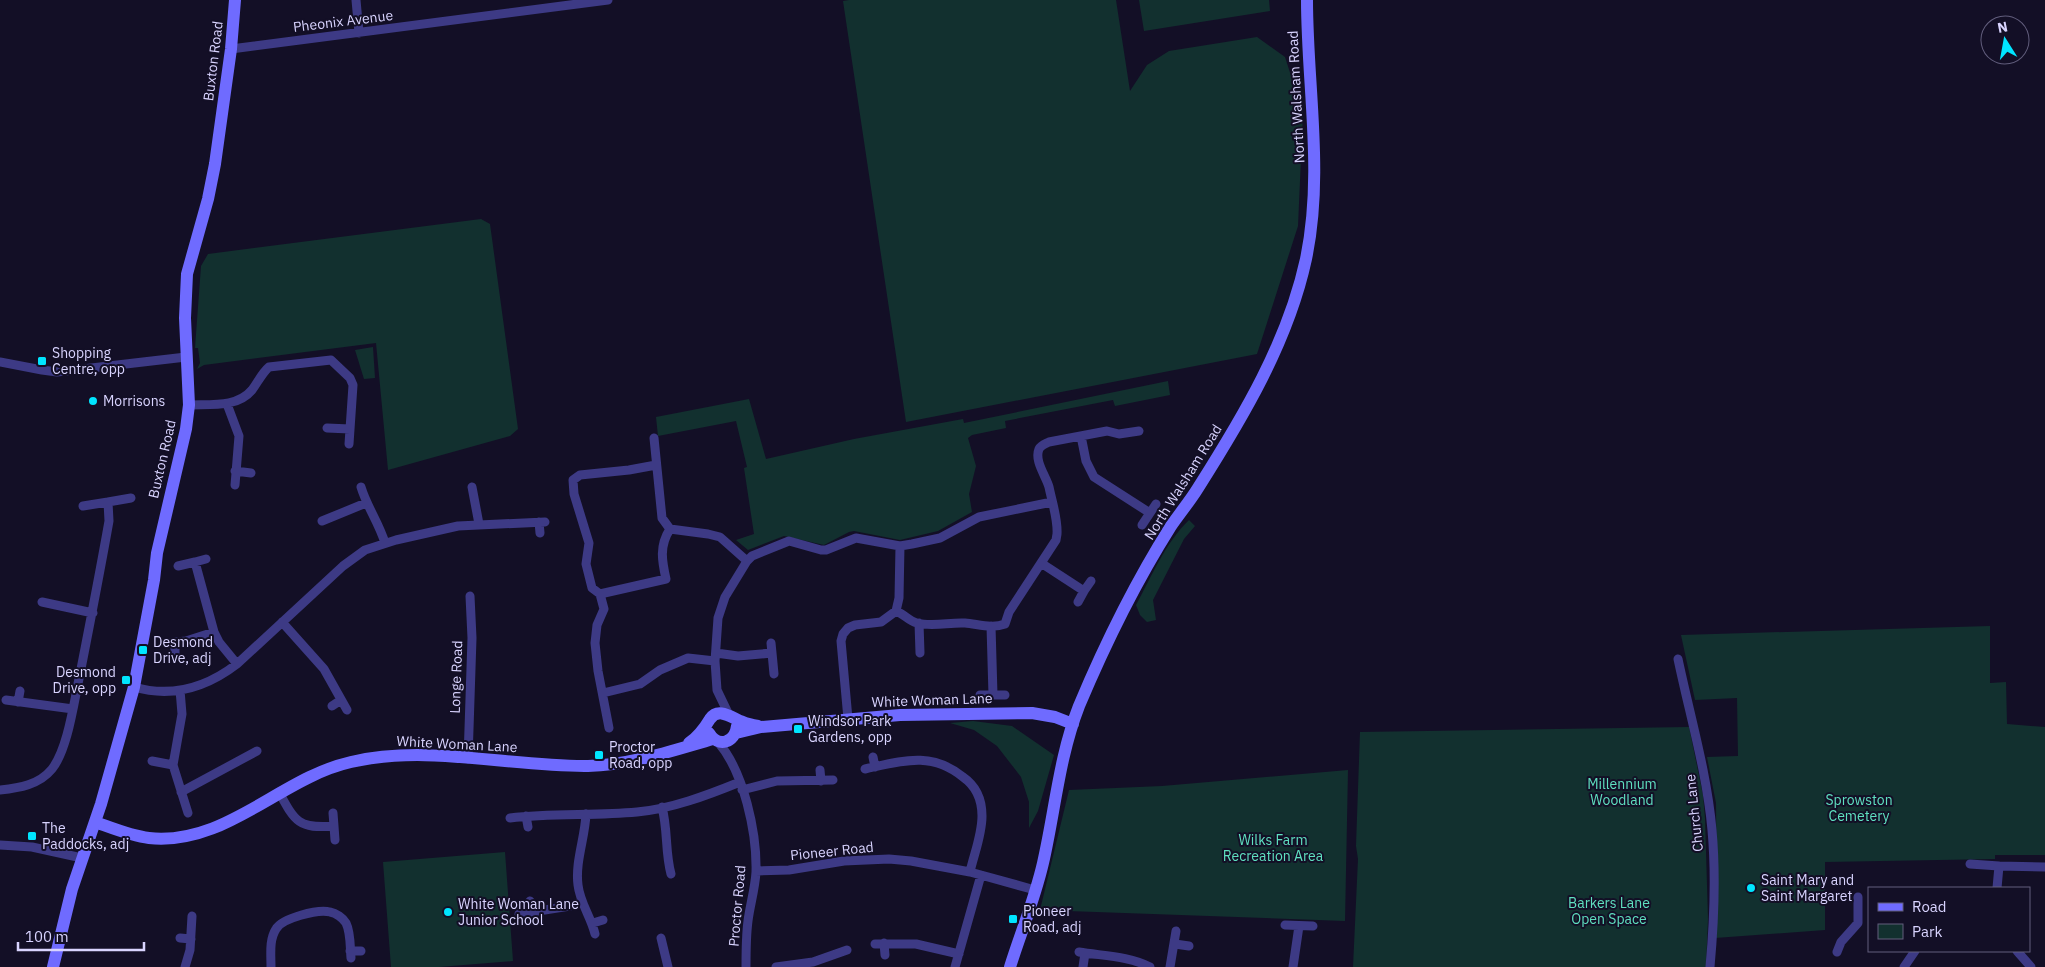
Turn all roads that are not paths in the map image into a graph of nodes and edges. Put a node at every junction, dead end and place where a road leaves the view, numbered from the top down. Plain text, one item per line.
1 (235, 0) edge
2 (356, 0) edge
3 (607, 0) edge
4 (1307, 0) edge
5 (532, 5) edge
6 (359, 33) junction
7 (231, 50) junction
8 (186, 357) junction
9 (0, 362) edge
10 (227, 404) junction
11 (188, 405) junction
12 (327, 428) dead end
13 (350, 429) junction
14 (1139, 431) dead end
15 (1081, 436) junction
16 (654, 438) dead end
17 (349, 444) dead end
18 (656, 465) junction
19 (235, 471) junction
20 (251, 473) dead end
21 (235, 485) dead end
22 (361, 486) dead end
23 (472, 487) dead end
24 (131, 498) dead end
25 (108, 502) junction
26 (1052, 502) junction
27 (366, 503) junction
28 (1156, 504) dead end
29 (84, 506) dead end
30 (1150, 513) junction
31 (322, 520) dead end
32 (479, 524) junction
33 (1142, 525) dead end
34 (670, 529) junction
35 (540, 533) dead end
36 (385, 543) junction
37 (900, 546) junction
38 (206, 559) dead end
39 (747, 561) junction
40 (195, 562) junction
41 (1041, 563) junction
42 (178, 566) dead end
43 (1091, 581) dead end
44 (1084, 591) junction
45 (600, 594) junction
46 (470, 596) dead end
47 (42, 602) dead end
48 (1078, 602) dead end
49 (896, 611) junction
50 (92, 613) junction
51 (282, 622) junction
52 (919, 624) junction
53 (991, 626) junction
54 (214, 632) junction
55 (771, 643) dead end
56 (772, 653) junction
57 (920, 653) dead end
58 (175, 654) dead end
59 (716, 657) junction
60 (1678, 659) dead end
61 (237, 664) junction
62 (774, 674) dead end
63 (134, 687) junction
64 (180, 690) junction
65 (717, 690) junction
66 (20, 691) dead end
67 (602, 692) junction
68 (980, 695) dead end
69 (993, 695) junction
70 (1005, 695) dead end
71 (6, 700) dead end
72 (341, 700) junction
73 (18, 702) junction
74 (332, 706) dead end
75 (73, 709) junction
76 (347, 710) dead end
77 (731, 716) junction
78 (848, 719) junction
79 (710, 721) junction
80 (1073, 724) junction
81 (761, 726) junction
82 (609, 728) dead end
83 (734, 736) junction
84 (716, 740) junction
85 (685, 746) junction
86 (256, 751) dead end
87 (873, 757) dead end
88 (468, 759) junction
89 (152, 761) dead end
90 (173, 765) junction
91 (875, 767) junction
92 (865, 769) dead end
93 (820, 770) dead end
94 (736, 771) junction
95 (821, 780) junction
96 (832, 780) dead end
97 (741, 786) junction
98 (0, 790) edge
99 (181, 792) junction
100 (280, 792) junction
101 (662, 807) junction
102 (188, 813) dead end
103 (333, 813) dead end
104 (586, 814) junction
105 (526, 816) junction
106 (510, 818) dead end
107 (95, 822) junction
108 (334, 826) junction
109 (528, 827) dead end
110 (335, 840) dead end
111 (0, 845) edge
112 (82, 858) junction
113 (1970, 864) dead end
114 (1999, 866) junction
115 (2045, 867) edge
116 (756, 871) junction
117 (970, 872) junction
118 (670, 874) dead end
119 (981, 875) junction
120 (1997, 887) edge
121 (1035, 890) junction
122 (1858, 897) dead end
123 (530, 901) dead end
124 (582, 902) junction
125 (532, 911) junction
126 (519, 914) dead end
127 (192, 916) dead end
128 (603, 920) dead end
129 (593, 923) junction
130 (1285, 925) dead end
131 (1299, 926) junction
132 (1313, 926) dead end
133 (1176, 931) dead end
134 (595, 934) dead end
135 (180, 938) dead end
136 (661, 938) dead end
137 (191, 939) junction
138 (1175, 944) junction
139 (1189, 946) dead end
140 (673, 948) dead end
141 (361, 950) dead end
142 (664, 950) junction
143 (847, 950) dead end
144 (1837, 952) dead end
145 (1913, 952) edge
146 (2018, 952) edge
147 (836, 954) junction
148 (958, 954) junction
149 (885, 955) dead end
150 (839, 964) dead end
151 (53, 967) edge
152 (185, 967) edge
153 (271, 967) edge
154 (668, 967) edge
155 (746, 967) edge
156 (776, 967) edge
157 (954, 967) edge
158 (1010, 967) edge
159 (1083, 967) edge
160 (1150, 967) edge
161 (1170, 967) edge
162 (1293, 967) edge
163 (1710, 967) edge
164 (1904, 967) edge
165 (2032, 967) edge

1 - 7 street, Buxton Road
2 - 6 street
3 - 5 street, Pheonix Avenue
4 - 80 street, North Walsham Road
5 - 6 street, Pheonix Avenue
6 - 7 street, Pheonix Avenue
7 - 8 street, Buxton Road
8 - 9 street
8 - 11 street, Buxton Road
10 - 11 street
10 - 13 street
10 - 19 street
11 - 63 street, Buxton Road
12 - 13 street
13 - 17 street
14 - 15 street
15 - 26 street
15 - 30 street
16 - 18 street
18 - 34 street
18 - 45 street
19 - 20 street
19 - 21 street
22 - 27 street
23 - 32 street
24 - 25 street
25 - 29 street
25 - 50 street
26 - 37 street
26 - 41 street
27 - 31 street
27 - 36 street
28 - 30 street
30 - 33 street
32 - 35 street
32 - 36 street
34 - 39 street
34 - 45 street
36 - 51 street
37 - 39 street
37 - 49 street
38 - 40 street
39 - 59 street
40 - 42 street
40 - 54 street
41 - 44 street
41 - 53 street
43 - 44 street
44 - 48 street
45 - 67 street
46 - 88 street, Longe Road
47 - 50 street
49 - 52 street
49 - 78 street
50 - 75 street
51 - 61 street
51 - 72 street
52 - 53 street
52 - 57 street
53 - 69 street
54 - 58 street
54 - 61 street
55 - 56 street
56 - 59 street
56 - 62 street
59 - 65 street
59 - 67 street
60 - 163 street, Church Lane
61 - 64 street
63 - 64 street
63 - 107 street, Buxton Road
64 - 90 street
65 - 77 street
65 - 79 street
66 - 73 street
67 - 82 street
68 - 69 street
69 - 70 street
71 - 73 street
72 - 74 street
72 - 76 street
73 - 75 street
75 - 98 street
77 - 79 street, White Woman Lane
77 - 81 street, White Woman Lane
77 - 83 street
78 - 80 street, White Woman Lane
78 - 81 street, White Woman Lane
79 - 84 street
79 - 85 street, White Woman Lane
80 - 121 street, North Walsham Road
81 - 83 street, White Woman Lane
83 - 84 street, White Woman Lane
83 - 94 street, Proctor Road
84 - 85 street, White Woman Lane
84 - 94 street, Proctor Road
85 - 88 street, White Woman Lane
86 - 99 street
87 - 91 street
88 - 100 street, White Woman Lane
89 - 90 street
90 - 99 street
91 - 92 street
91 - 117 street
93 - 95 street
94 - 97 street, Proctor Road
95 - 96 street
95 - 97 street
97 - 101 street
97 - 116 street, Proctor Road
99 - 102 street
100 - 107 street, White Woman Lane
100 - 108 street
101 - 104 street
101 - 118 street
103 - 108 street
104 - 105 street
104 - 124 street
105 - 106 street
105 - 109 street
107 - 112 street, Buxton Road
108 - 110 street
111 - 112 street
112 - 151 street, Buxton Road
113 - 114 street
114 - 115 street
114 - 120 street
116 - 117 street, Pioneer Road
116 - 155 street, Proctor Road
117 - 119 street, Pioneer Road
119 - 121 street, Pioneer Road
119 - 148 street
121 - 158 street, North Walsham Road
122 - 144 street
123 - 125 street
124 - 125 street
124 - 129 street
125 - 126 street
127 - 137 street
128 - 129 street
129 - 134 street
130 - 131 street
131 - 132 street
131 - 162 street
133 - 138 street
135 - 137 street
136 - 142 street
137 - 152 street
138 - 139 street
138 - 161 street
140 - 142 street
141 - 153 street
142 - 154 street
143 - 147 street
145 - 164 street
146 - 165 street
147 - 150 street
147 - 156 street
148 - 149 street
148 - 157 street
159 - 160 street

